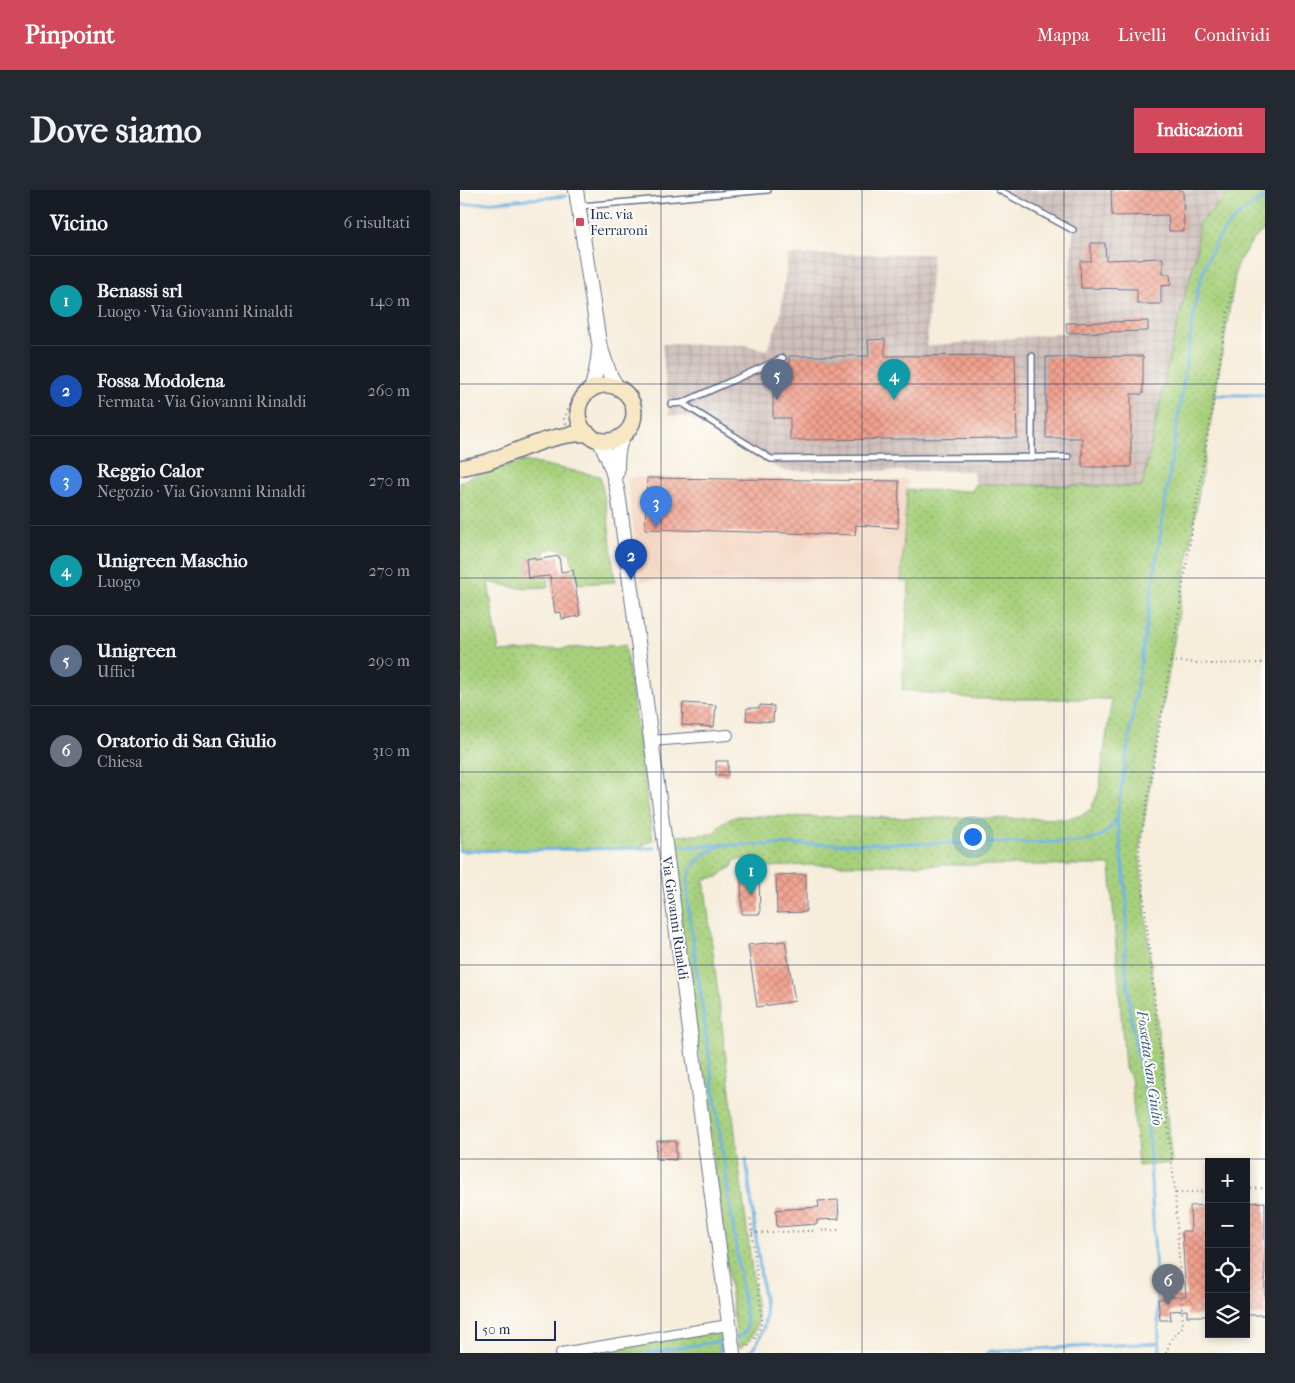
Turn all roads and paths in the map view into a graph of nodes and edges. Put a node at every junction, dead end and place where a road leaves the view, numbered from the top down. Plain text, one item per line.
1 (576, 190) edge
2 (768, 190) edge
3 (999, 190) edge
4 (578, 206) junction
5 (1073, 230) dead end
6 (1232, 288) dead end
7 (599, 343) junction
8 (1032, 356) dead end
9 (783, 358) dead end
10 (617, 387) junction
11 (591, 389) junction
12 (682, 403) junction
13 (672, 404) dead end
14 (579, 409) junction
15 (623, 436) junction
16 (594, 437) junction
17 (548, 440) junction
18 (1068, 456) dead end
19 (1032, 457) junction
20 (460, 468) edge
21 (616, 483) junction
22 (1171, 661) junction
23 (1265, 663) edge
24 (728, 735) dead end
25 (651, 741) junction
26 (1265, 1188) edge
27 (1250, 1189) edge
28 (1205, 1192) edge
29 (1175, 1193) junction
30 (750, 1216) dead end
31 (838, 1230) dead end
32 (752, 1234) junction
33 (729, 1328) junction
34 (732, 1350) edge
35 (562, 1353) edge
36 (1166, 1353) edge

1 - 4 street
2 - 4 lane
3 - 5 lane
4 - 7 street
6 - 22 path
7 - 10 street
7 - 11 street
8 - 19 lane
9 - 12 lane
10 - 11 main road
10 - 15 main road
11 - 14 main road
12 - 13 lane
12 - 19 lane
14 - 16 main road
14 - 17 main road
15 - 16 main road
15 - 21 street, Via Giovanni Rinaldi
16 - 17 main road
16 - 21 street, Via Giovanni Rinaldi
17 - 20 main road
18 - 19 lane
21 - 25 street, Via Giovanni Rinaldi
22 - 23 path
22 - 29 path
24 - 25 street
25 - 33 street, Via Giovanni Rinaldi
26 - 27 path
28 - 29 path
29 - 36 path
30 - 32 path
31 - 32 path
32 - 34 path
33 - 34 street, Via Giovanni Rinaldi
33 - 35 street

